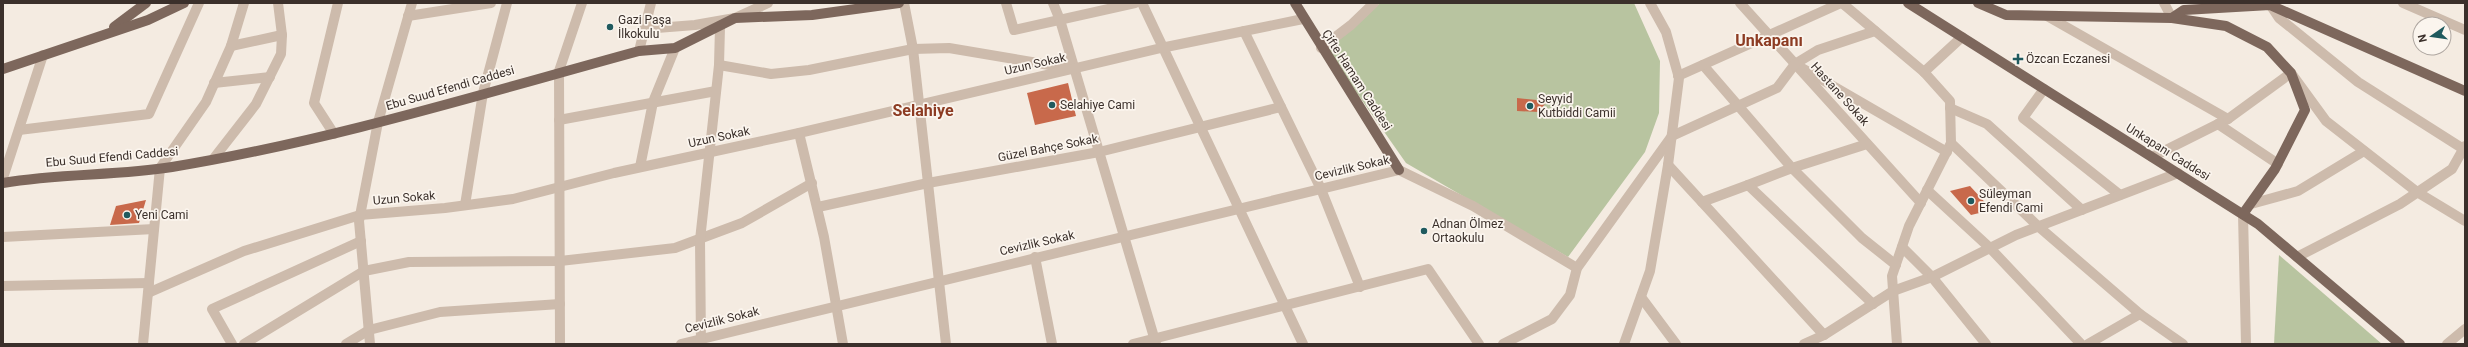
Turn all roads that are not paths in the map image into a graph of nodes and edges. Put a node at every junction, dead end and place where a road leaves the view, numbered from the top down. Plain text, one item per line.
1 (146, 3) edge
2 (184, 3) edge
3 (199, 3) edge
4 (244, 3) edge
5 (278, 3) edge
6 (338, 3) edge
7 (412, 3) edge
8 (491, 3) edge
9 (507, 3) edge
10 (582, 3) edge
11 (651, 3) edge
12 (768, 3) edge
13 (899, 3) edge
14 (904, 3) edge
15 (1006, 3) edge
16 (1053, 3) edge
17 (1135, 3) edge
18 (1142, 3) edge
19 (1295, 3) edge
20 (1374, 3) edge
21 (1650, 3) edge
22 (1740, 3) edge
23 (1908, 3) edge
24 (1978, 3) edge
25 (2164, 3) edge
26 (2403, 3) edge
27 (1836, 4) edge
28 (2270, 4) edge
29 (408, 16) junction
30 (2047, 16) junction
31 (735, 18) junction
32 (2172, 18) junction
33 (1303, 19) junction
34 (1060, 20) junction
35 (720, 27) junction
36 (644, 29) junction
37 (2465, 30) edge
38 (1244, 31) junction
39 (1876, 31) junction
40 (107, 33) junction
41 (282, 34) junction
42 (1770, 36) junction
43 (1962, 37) junction
44 (231, 46) junction
45 (675, 48) junction
46 (1161, 48) junction
47 (1321, 48) junction
48 (913, 49) junction
49 (639, 51) junction
50 (43, 55) junction
51 (1795, 64) junction
52 (720, 65) junction
53 (1703, 65) junction
54 (3, 69) edge
55 (1073, 69) junction
56 (559, 71) junction
57 (1924, 72) junction
58 (2291, 73) junction
59 (1678, 76) junction
60 (270, 77) junction
61 (214, 83) junction
62 (2044, 89) junction
63 (716, 91) junction
64 (2465, 91) edge
65 (483, 93) junction
66 (653, 102) junction
67 (920, 105) junction
68 (1738, 106) junction
69 (1281, 107) junction
70 (1950, 108) junction
71 (2228, 119) junction
72 (559, 120) junction
73 (378, 122) junction
74 (2218, 124) junction
75 (1200, 128) junction
76 (18, 130) junction
77 (798, 133) junction
78 (334, 134) junction
79 (1672, 136) junction
80 (1867, 144) junction
81 (1949, 148) junction
82 (2464, 149) edge
83 (2364, 151) junction
84 (708, 152) junction
85 (1099, 152) junction
86 (2152, 157) junction
87 (214, 158) junction
88 (2278, 164) junction
89 (1668, 165) junction
90 (640, 167) junction
91 (160, 168) junction
92 (1792, 168) junction
93 (1399, 170) junction
94 (2178, 173) junction
95 (3, 178) edge
96 (3, 183) edge
97 (812, 183) junction
98 (928, 184) junction
99 (1748, 185) junction
100 (560, 187) junction
101 (1321, 189) junction
102 (1927, 190) junction
103 (2418, 192) junction
104 (2120, 195) junction
105 (1702, 202) junction
106 (1921, 203) junction
107 (2251, 204) junction
108 (465, 206) junction
109 (818, 207) junction
110 (1239, 208) junction
111 (2082, 210) junction
112 (2243, 214) junction
113 (360, 215) junction
114 (2465, 221) edge
115 (2039, 226) junction
116 (154, 229) junction
117 (1124, 236) junction
118 (3, 237) edge
119 (700, 240) junction
120 (361, 241) junction
121 (1902, 247) junction
122 (1990, 248) junction
123 (1035, 257) junction
124 (2297, 257) junction
125 (560, 261) junction
126 (1896, 264) junction
127 (1577, 268) junction
128 (364, 271) junction
129 (1932, 277) junction
130 (939, 280) junction
131 (3, 286) edge
132 (1360, 287) junction
133 (148, 288) junction
134 (1893, 291) junction
135 (1641, 297) junction
136 (560, 304) junction
137 (1873, 304) junction
138 (838, 305) junction
139 (1282, 307) junction
140 (2140, 314) junction
141 (2465, 329) edge
142 (369, 330) junction
143 (1824, 335) junction
144 (1155, 341) edge
145 (700, 342) edge
146 (143, 344) edge
147 (232, 344) edge
148 (244, 344) edge
149 (346, 344) edge
150 (370, 344) edge
151 (560, 344) edge
152 (681, 344) edge
153 (843, 344) edge
154 (946, 344) edge
155 (1052, 344) edge
156 (1133, 344) edge
157 (1302, 344) edge
158 (1478, 344) edge
159 (1503, 344) edge
160 (1624, 344) edge
161 (1676, 344) edge
162 (1804, 344) edge
163 (1896, 344) edge
164 (1986, 344) edge
165 (2081, 344) edge
166 (2088, 344) edge
167 (2183, 344) edge
168 (2246, 344) edge
169 (2400, 344) edge
170 (2447, 344) edge

1 - 40 main road
2 - 40 main road
3 - 76 street
4 - 44 street
5 - 41 street
6 - 78 street
7 - 29 street
8 - 29 street
9 - 65 street
10 - 56 street
11 - 36 street
12 - 31 street
13 - 31 main road, Ebu Suud Efendi Caddesi
14 - 48 street
15 - 34 street
16 - 34 street
17 - 34 street
18 - 46 street
19 - 33 main road, Çifte Hamam Caddesi
20 - 47 street
21 - 59 street
22 - 42 street, Hastane Sokak
23 - 43 main road, Unkapanı Caddesi
24 - 30 main road
25 - 32 street
26 - 37 street
27 - 39 street
27 - 42 street
28 - 32 main road
28 - 64 main road
28 - 82 street
29 - 73 street
30 - 32 main road
30 - 71 street
31 - 35 main road, Ebu Suud Efendi Caddesi
31 - 36 street
32 - 58 main road
33 - 38 street, Uzun Sokak
33 - 47 main road, Çifte Hamam Caddesi
34 - 55 street
35 - 45 main road, Ebu Suud Efendi Caddesi
35 - 52 street
36 - 49 street
38 - 46 street, Uzun Sokak
38 - 69 street
39 - 51 street
39 - 57 street
40 - 50 main road
41 - 44 street
41 - 60 street
42 - 51 street, Hastane Sokak
42 - 53 street
43 - 57 street
43 - 62 main road, Unkapanı Caddesi
44 - 61 street
45 - 49 main road, Ebu Suud Efendi Caddesi
45 - 66 street
46 - 55 street, Uzun Sokak
46 - 75 street
47 - 93 main road, Çifte Hamam Caddesi
48 - 52 street
48 - 55 street
48 - 67 street
49 - 56 main road, Ebu Suud Efendi Caddesi
50 - 54 main road
50 - 76 street
51 - 68 street
51 - 80 street, Hastane Sokak
51 - 81 street
52 - 63 street
53 - 59 street
53 - 68 street
55 - 67 street, Uzun Sokak
55 - 85 street
56 - 65 main road, Ebu Suud Efendi Caddesi
56 - 72 street
57 - 70 street
58 - 71 street
58 - 83 street
58 - 88 main road
59 - 79 street
60 - 61 street
60 - 87 street
61 - 91 street
62 - 86 main road, Unkapanı Caddesi
62 - 104 street
63 - 66 street
63 - 84 street
65 - 73 main road, Ebu Suud Efendi Caddesi
65 - 108 street
66 - 72 street
66 - 90 street
67 - 77 street, Uzun Sokak
67 - 98 street
68 - 79 street
68 - 92 street
69 - 75 street, Güzel Bahçe Sokak
69 - 101 street
70 - 81 street
70 - 111 street
71 - 74 street
72 - 100 street
73 - 78 main road, Ebu Suud Efendi Caddesi
73 - 113 street
74 - 86 street
74 - 88 street
75 - 85 street, Güzel Bahçe Sokak
75 - 110 street
76 - 95 street
77 - 84 street, Uzun Sokak
77 - 97 street
78 - 87 main road, Ebu Suud Efendi Caddesi
79 - 89 street
79 - 127 street
80 - 92 street
80 - 106 street, Hastane Sokak
81 - 102 street
81 - 115 street
82 - 103 street
83 - 103 street
83 - 107 street
84 - 90 street, Uzun Sokak
84 - 119 street
85 - 98 street, Güzel Bahçe Sokak
85 - 117 street
86 - 94 main road, Unkapanı Caddesi
87 - 91 main road, Ebu Suud Efendi Caddesi
88 - 107 main road
89 - 105 street
89 - 135 street
90 - 100 street, Uzun Sokak
91 - 96 main road, Ebu Suud Efendi Caddesi
91 - 116 street
92 - 99 street
92 - 126 street
93 - 101 street, Cevizlik Sokak
93 - 127 street
94 - 104 street
94 - 112 main road, Unkapanı Caddesi
97 - 109 street
97 - 119 street
98 - 109 street, Güzel Bahçe Sokak
98 - 130 street
99 - 105 street
99 - 137 street
100 - 108 street, Uzun Sokak
100 - 125 street
101 - 110 street, Cevizlik Sokak
101 - 132 street
102 - 106 street
102 - 122 street
103 - 114 street
103 - 124 street
104 - 111 street
105 - 143 street
106 - 121 street
107 - 112 main road
108 - 113 street, Uzun Sokak
109 - 138 street
110 - 117 street, Cevizlik Sokak
110 - 139 street
111 - 115 street
112 - 124 main road, Unkapanı Caddesi
112 - 168 street
113 - 120 street
113 - 133 street, Uzun Sokak
115 - 122 street
115 - 140 street
116 - 118 street
116 - 133 street
117 - 123 street, Cevizlik Sokak
117 - 144 street
119 - 125 street
119 - 145 street
120 - 128 street
120 - 147 street
121 - 126 street
121 - 129 street
122 - 129 street
122 - 165 street
123 - 130 street, Cevizlik Sokak
123 - 155 street
124 - 169 main road, Unkapanı Caddesi
125 - 128 street
125 - 136 street
126 - 134 street
127 - 159 street
128 - 142 street
128 - 148 street
129 - 134 street
129 - 164 street
130 - 138 street, Cevizlik Sokak
130 - 154 street
131 - 133 street
132 - 139 street
132 - 158 street
133 - 146 street
134 - 137 street
134 - 163 street
135 - 160 street
135 - 161 street
136 - 142 street
136 - 151 street
137 - 143 street
138 - 145 street, Cevizlik Sokak
138 - 153 street
139 - 144 street
139 - 157 street
140 - 166 street
140 - 167 street
141 - 170 street
142 - 149 street
142 - 150 street
143 - 162 street
144 - 156 street
145 - 152 street, Cevizlik Sokak

